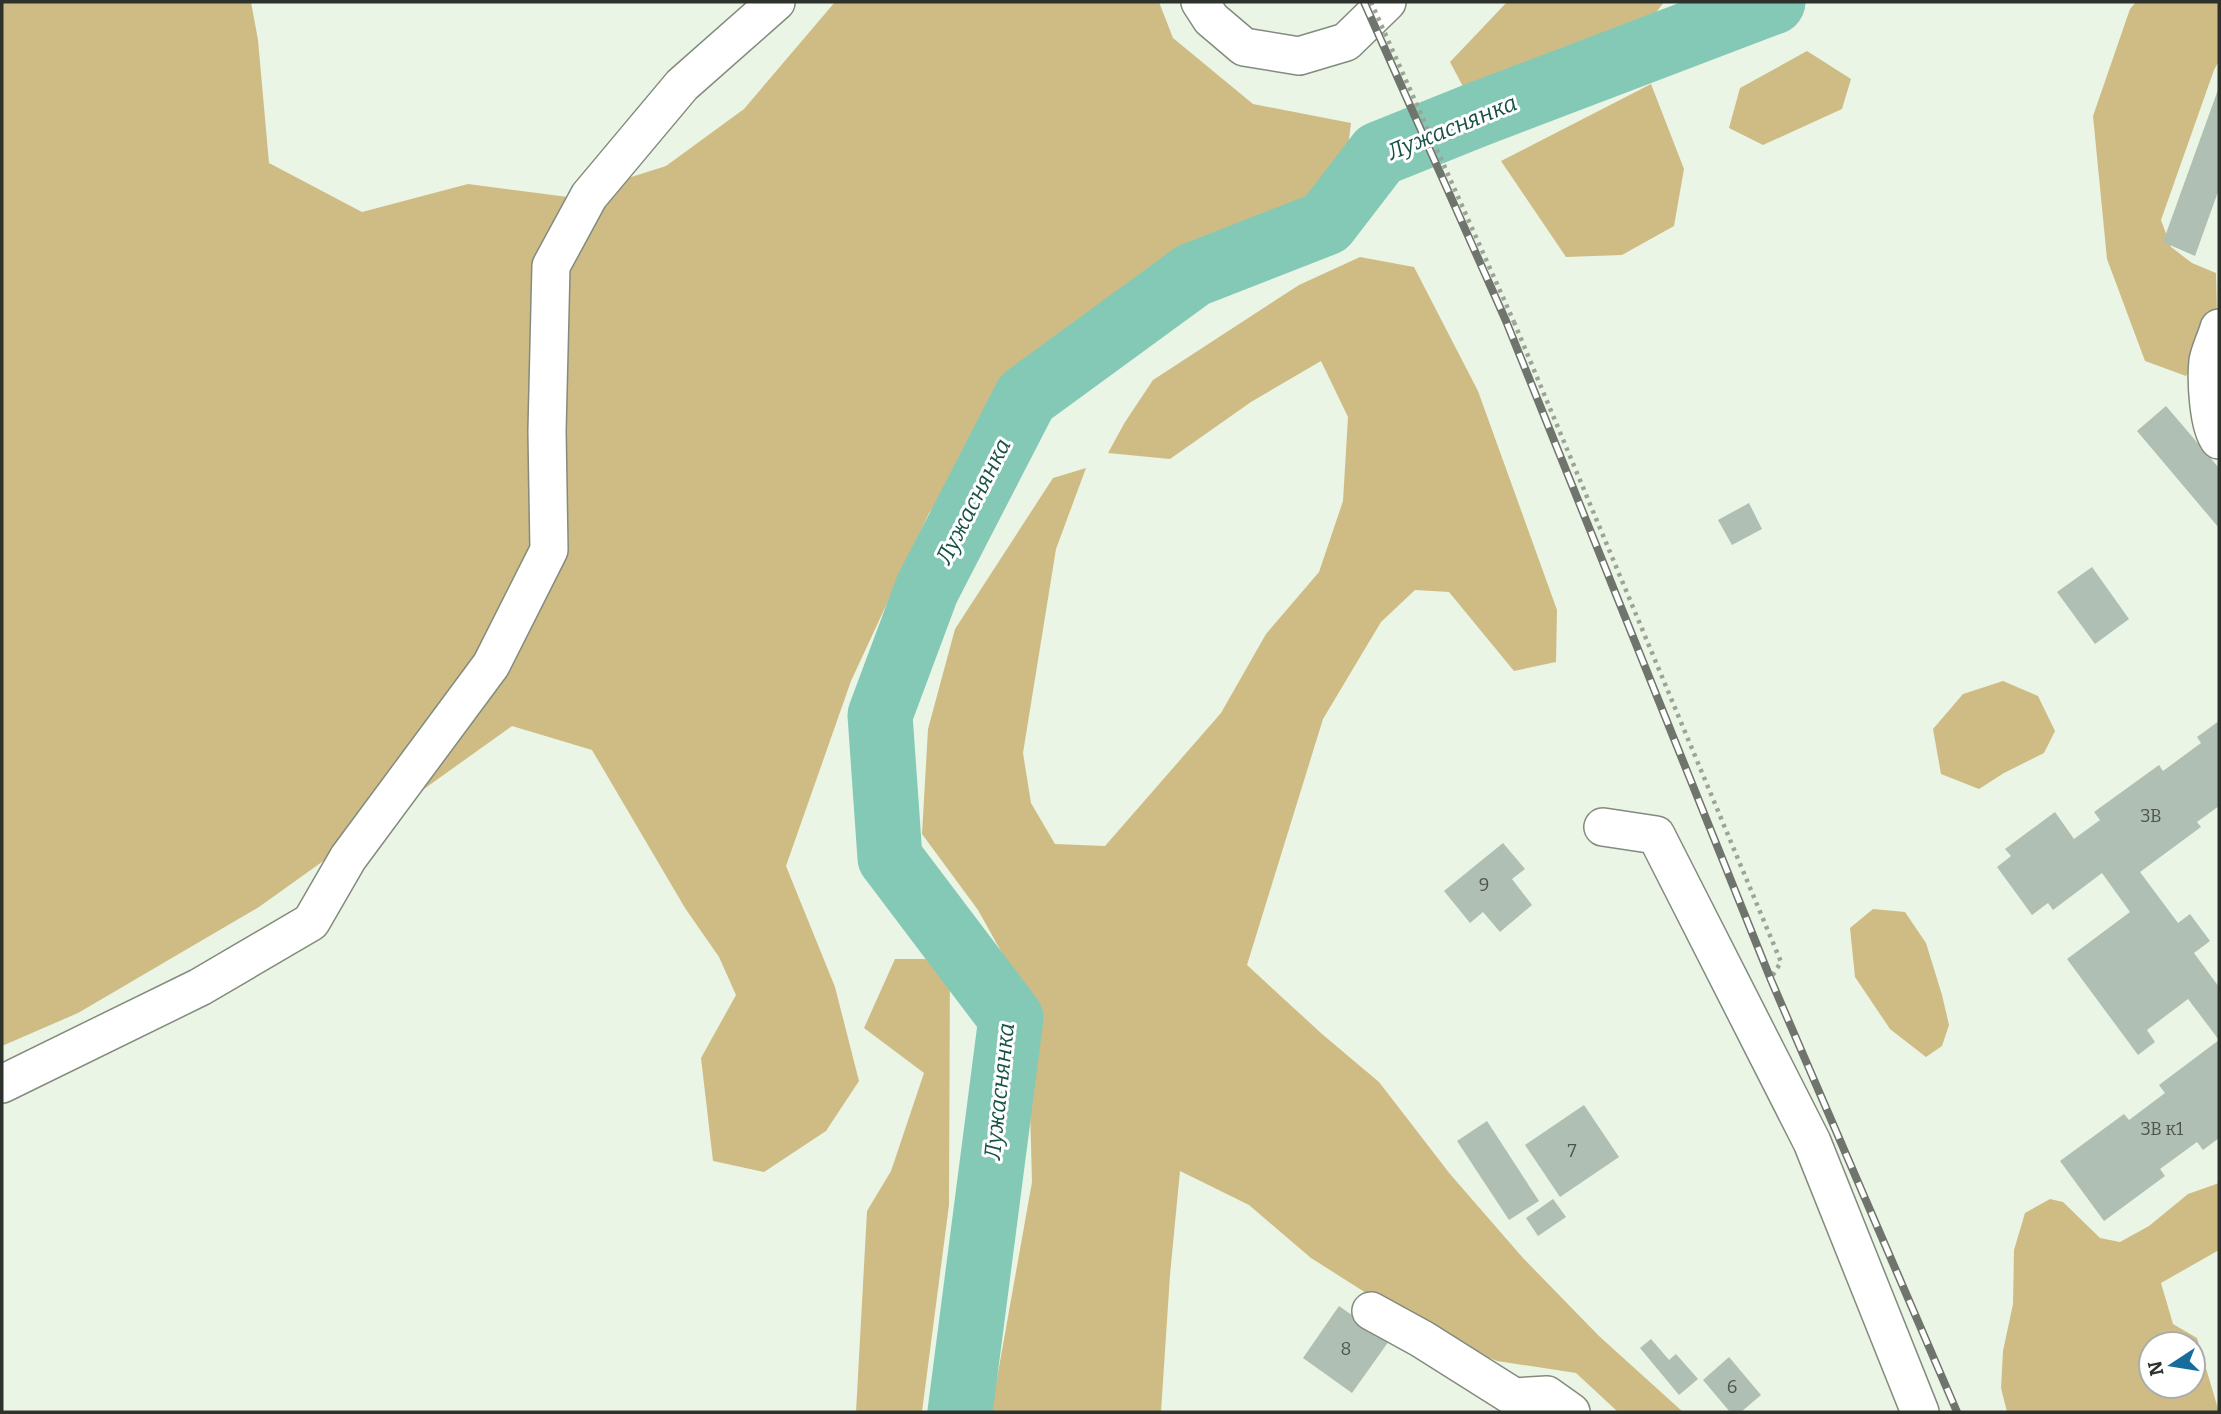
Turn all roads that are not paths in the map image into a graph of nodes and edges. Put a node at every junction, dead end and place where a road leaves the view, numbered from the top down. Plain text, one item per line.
1 (776, 2) edge
2 (1200, 2) edge
3 (1387, 2) edge
4 (2219, 328) edge
5 (2219, 439) edge
6 (1603, 827) dead end
7 (2, 1084) edge
8 (1371, 1311) dead end
9 (1571, 1412) edge
10 (1920, 1412) edge

1 - 7 street
2 - 3 street
4 - 5 street
6 - 10 street
8 - 9 street

